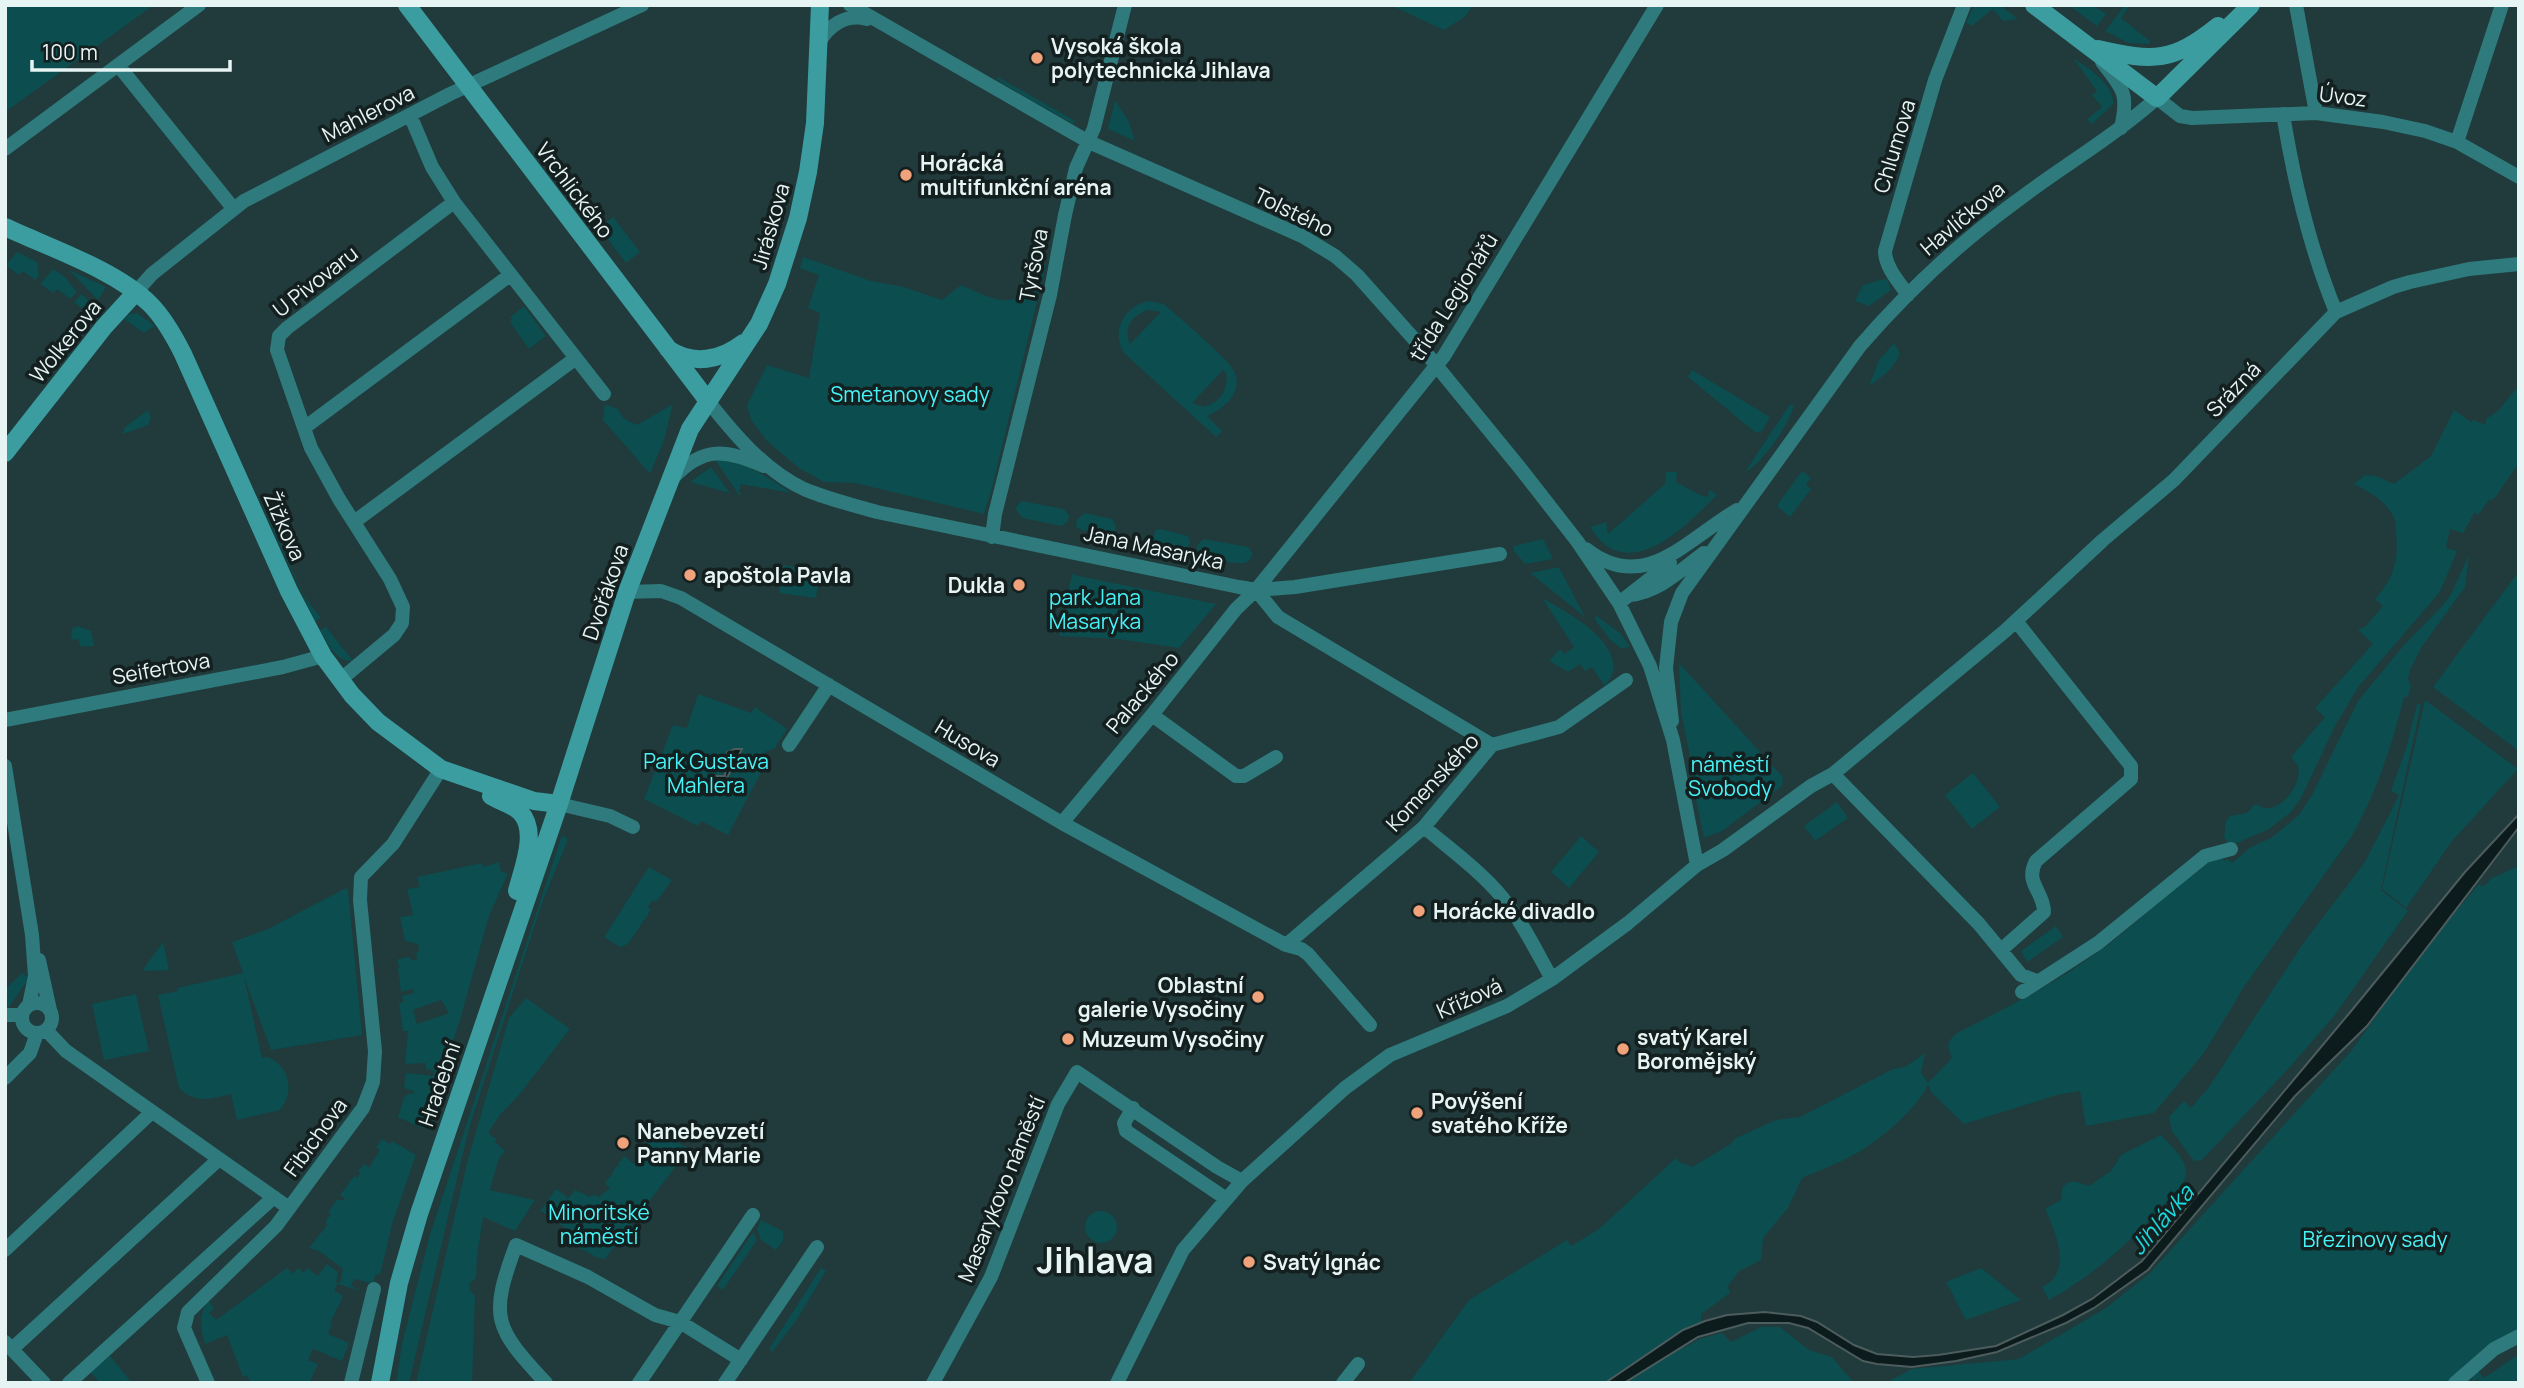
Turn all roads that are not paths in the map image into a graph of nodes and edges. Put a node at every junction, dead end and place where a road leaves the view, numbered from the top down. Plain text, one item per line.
1 (199, 5) edge
2 (407, 5) edge
3 (642, 5) edge
4 (820, 5) edge
5 (850, 5) edge
6 (1125, 5) edge
7 (1657, 5) edge
8 (1964, 5) edge
9 (2034, 5) edge
10 (2251, 5) edge
11 (2295, 5) edge
12 (2502, 5) edge
13 (880, 23) junction
14 (818, 45) junction
15 (2091, 47) junction
16 (118, 65) junction
17 (469, 85) junction
18 (2157, 98) junction
19 (2316, 113) junction
20 (2283, 114) junction
21 (410, 115) junction
22 (2121, 128) junction
23 (1089, 142) junction
24 (2457, 142) junction
25 (5, 149) edge
26 (2519, 177) edge
27 (454, 202) junction
28 (233, 208) junction
29 (5, 227) edge
30 (2519, 264) edge
31 (510, 275) junction
32 (136, 292) junction
33 (1908, 295) junction
34 (2336, 312) junction
35 (753, 334) junction
36 (666, 348) junction
37 (576, 358) junction
38 (1435, 366) junction
39 (604, 394) dead end
40 (708, 401) junction
41 (304, 428) junction
42 (5, 453) edge
43 (772, 469) junction
44 (669, 482) junction
45 (1744, 506) junction
46 (354, 522) junction
47 (1708, 528) junction
48 (992, 537) junction
49 (1577, 541) junction
50 (1714, 545) junction
51 (1500, 554) dead end
52 (1256, 590) junction
53 (627, 592) junction
54 (1625, 599) junction
55 (2016, 621) junction
56 (323, 656) junction
57 (340, 680) junction
58 (1626, 680) dead end
59 (829, 685) junction
60 (1152, 715) junction
61 (5, 720) edge
62 (1673, 740) junction
63 (789, 745) dead end
64 (1492, 745) junction
65 (1276, 757) dead end
66 (5, 766) edge
67 (441, 769) junction
68 (1833, 774) junction
69 (463, 778) junction
70 (559, 804) junction
71 (1062, 823) junction
72 (633, 827) dead end
73 (1424, 827) junction
74 (2231, 849) dead end
75 (1697, 865) junction
76 (32, 935) junction
77 (1286, 945) junction
78 (2001, 950) junction
79 (499, 977) junction
80 (1552, 979) junction
81 (25, 1010) junction
82 (50, 1010) junction
83 (5, 1015) edge
84 (1370, 1025) dead end
85 (41, 1031) junction
86 (5, 1078) edge
87 (1133, 1108) junction
88 (152, 1112) junction
89 (219, 1159) junction
90 (1242, 1181) junction
91 (274, 1198) junction
92 (1225, 1198) junction
93 (289, 1208) junction
94 (753, 1215) dead end
95 (817, 1247) dead end
96 (5, 1250) edge
97 (374, 1289) dead end
98 (680, 1322) junction
99 (2519, 1336) edge
100 (8, 1346) edge
101 (741, 1360) junction
102 (1357, 1364) dead end
103 (44, 1383) edge
104 (69, 1383) edge
105 (208, 1383) edge
106 (351, 1383) edge
107 (380, 1383) edge
108 (546, 1383) edge
109 (639, 1383) edge
110 (725, 1383) edge
111 (933, 1383) edge
112 (1117, 1383) edge
113 (1343, 1383) edge
114 (2455, 1383) edge

1 - 16 street
2 - 17 main road, Vrchlického
3 - 17 street, Mahlerova
4 - 14 main road, Jiráskova
5 - 13 street, Tolstého
6 - 23 street, Tyršova
7 - 38 street, třída Legionářů
8 - 33 street, Chlumova
9 - 15 main road
10 - 15 main road
10 - 18 main road, Havlíčkova
11 - 19 street
12 - 24 street
13 - 14 street
13 - 23 street, Tolstého
14 - 35 main road, Jiráskova
15 - 18 main road
15 - 22 street
16 - 25 street
16 - 28 street
17 - 21 street, Mahlerova
17 - 36 main road, Vrchlického
18 - 20 street, Úvoz
18 - 22 street, Havlíčkova
19 - 20 street, Úvoz
19 - 24 street, Úvoz
20 - 34 street
21 - 27 street
21 - 28 street, Mahlerova
22 - 33 street, Havlíčkova
23 - 38 street, Tolstého
23 - 48 street, Tyršova
24 - 26 street, Úvoz
27 - 31 street
27 - 41 street, U Pivovaru
28 - 32 street, Mahlerova
29 - 32 main road, Žižkova
30 - 34 street, Srázná
31 - 37 street
31 - 41 street
32 - 42 main road, Wolkerova
32 - 56 main road, Žižkova
33 - 45 street, Havlíčkova
34 - 55 street, Srázná
35 - 36 main road
35 - 40 main road, Jiráskova
36 - 40 main road, Vrchlického
37 - 39 street
37 - 46 street
38 - 49 street, Tolstého
38 - 52 street, třída Legionářů
40 - 43 street, Jana Masaryka
40 - 44 main road, Dvořákova
41 - 46 street, U Pivovaru
43 - 44 street, Jana Masaryka
43 - 48 street, Jana Masaryka
44 - 53 main road, Dvořákova
45 - 47 street, Havlíčkova
45 - 50 street, Havlíčkova
46 - 57 street, U Pivovaru
47 - 49 street, Havlíčkova
47 - 54 street, Havlíčkova
48 - 52 street, Jana Masaryka
49 - 54 street, Tolstého
50 - 54 street, Havlíčkova
50 - 62 street, Havlíčkova
51 - 52 street, Jana Masaryka
52 - 60 street, Palackého
52 - 64 street
53 - 59 street, Husova
53 - 70 main road, Dvořákova
54 - 62 street, Tolstého
55 - 68 street, Srázná
55 - 78 street
56 - 57 main road, Žižkova
56 - 61 street, Seifertova
57 - 67 main road, Žižkova
58 - 64 street, Komenského
59 - 63 street
59 - 71 street, Husova
60 - 65 street
60 - 71 street, Palackého
62 - 75 street
64 - 73 street, Komenského
66 - 76 street
67 - 69 main road, Žižkova
67 - 93 street, Fibichova
68 - 75 street
68 - 78 street
69 - 70 main road, Žižkova
69 - 79 main road
70 - 72 street
70 - 79 main road, Hradební
71 - 77 street, Husova
73 - 77 street, Komenského
73 - 80 street
74 - 78 street
75 - 80 street, Křížová
76 - 81 street
76 - 82 street
77 - 84 street, Husova
79 - 107 main road, Hradební
80 - 90 street, Křížová
81 - 82 street
81 - 83 street
81 - 85 street
82 - 85 street
85 - 86 street
85 - 88 street
87 - 90 street, Masarykovo náměstí
87 - 92 street
87 - 111 street, Masarykovo náměstí
88 - 89 street
88 - 96 street
89 - 91 street
89 - 100 street
90 - 92 street
91 - 93 street
91 - 104 street
92 - 112 street
93 - 105 street, Fibichova
94 - 98 street
95 - 101 street
97 - 106 street
98 - 101 street
98 - 108 street
98 - 109 street
99 - 114 street
100 - 103 street
101 - 110 street
102 - 113 street

